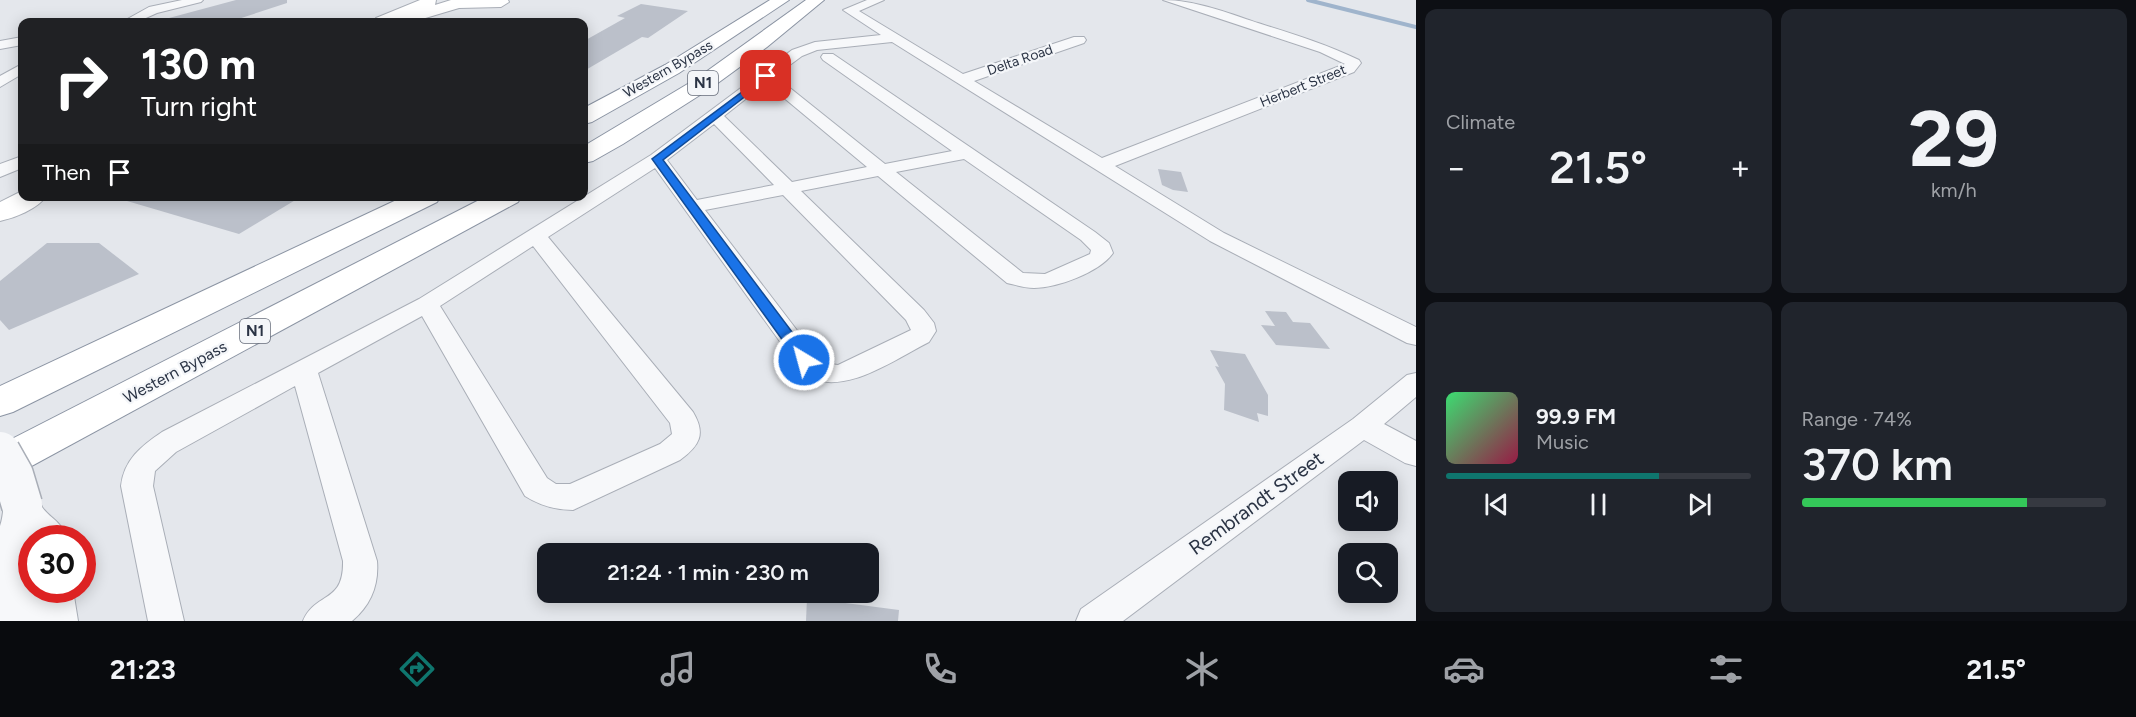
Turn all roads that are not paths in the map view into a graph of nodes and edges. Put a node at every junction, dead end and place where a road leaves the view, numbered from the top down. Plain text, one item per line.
1 (197, 0) edge
2 (426, 0) edge
3 (433, 0) edge
4 (452, 0) edge
5 (761, 0) edge
6 (781, 0) edge
7 (816, 0) edge
8 (878, 0) edge
9 (1169, 0) edge
10 (495, 1) edge
11 (407, 17) edge
12 (136, 18) edge
13 (1079, 40) dead end
14 (18, 42) edge
15 (898, 42) junction
16 (0, 45) edge
17 (828, 57) junction
18 (688, 58) junction
19 (18, 71) edge
20 (773, 71) junction
21 (961, 80) junction
22 (0, 82) edge
23 (588, 115) edge
24 (716, 117) junction
25 (967, 153) junction
26 (588, 154) edge
27 (657, 159) junction
28 (18, 163) edge
29 (1101, 165) junction
30 (883, 170) junction
31 (0, 171) edge
32 (789, 188) junction
33 (18, 190) edge
34 (0, 198) edge
35 (23, 201) edge
36 (418, 201) edge
37 (500, 201) edge
38 (691, 207) junction
39 (0, 213) edge
40 (536, 236) junction
41 (427, 304) junction
42 (1416, 337) edge
43 (304, 371) junction
44 (1416, 382) edge
45 (0, 402) edge
46 (1363, 426) junction
47 (0, 452) edge
48 (1416, 455) edge
49 (0, 464) edge
50 (30, 520) edge
51 (53, 603) edge
52 (12, 621) edge
53 (55, 621) edge
54 (166, 621) edge
55 (321, 621) edge
56 (1094, 621) edge

1 - 12 street
2 - 11 main road
3 - 11 main road
4 - 11 main road
5 - 18 main road
6 - 18 main road, Western Bypass / N1
7 - 26 main road, Western Bypass / N1
8 - 15 street
9 - 29 street, Herbert Street
10 - 11 main road
13 - 21 street, Delta Road
14 - 16 street
15 - 17 street
15 - 20 street
15 - 21 street
17 - 20 street
17 - 25 street
18 - 23 main road, Western Bypass / N1
19 - 22 street
20 - 24 street
20 - 30 street
21 - 29 street
24 - 27 street
24 - 32 street
25 - 30 street
25 - 30 street
27 - 38 street
27 - 40 street
28 - 31 street
29 - 42 street
30 - 32 street
32 - 38 street
32 - 38 street
33 - 34 main road
35 - 39 main road
36 - 45 main road
37 - 49 main road, Western Bypass / N1
40 - 41 street
40 - 41 street
41 - 43 street
43 - 54 street
43 - 55 street
44 - 46 street, Rembrandt Street
46 - 48 street
46 - 56 street, Rembrandt Street
47 - 50 street, bridge
50 - 52 street
51 - 53 street

